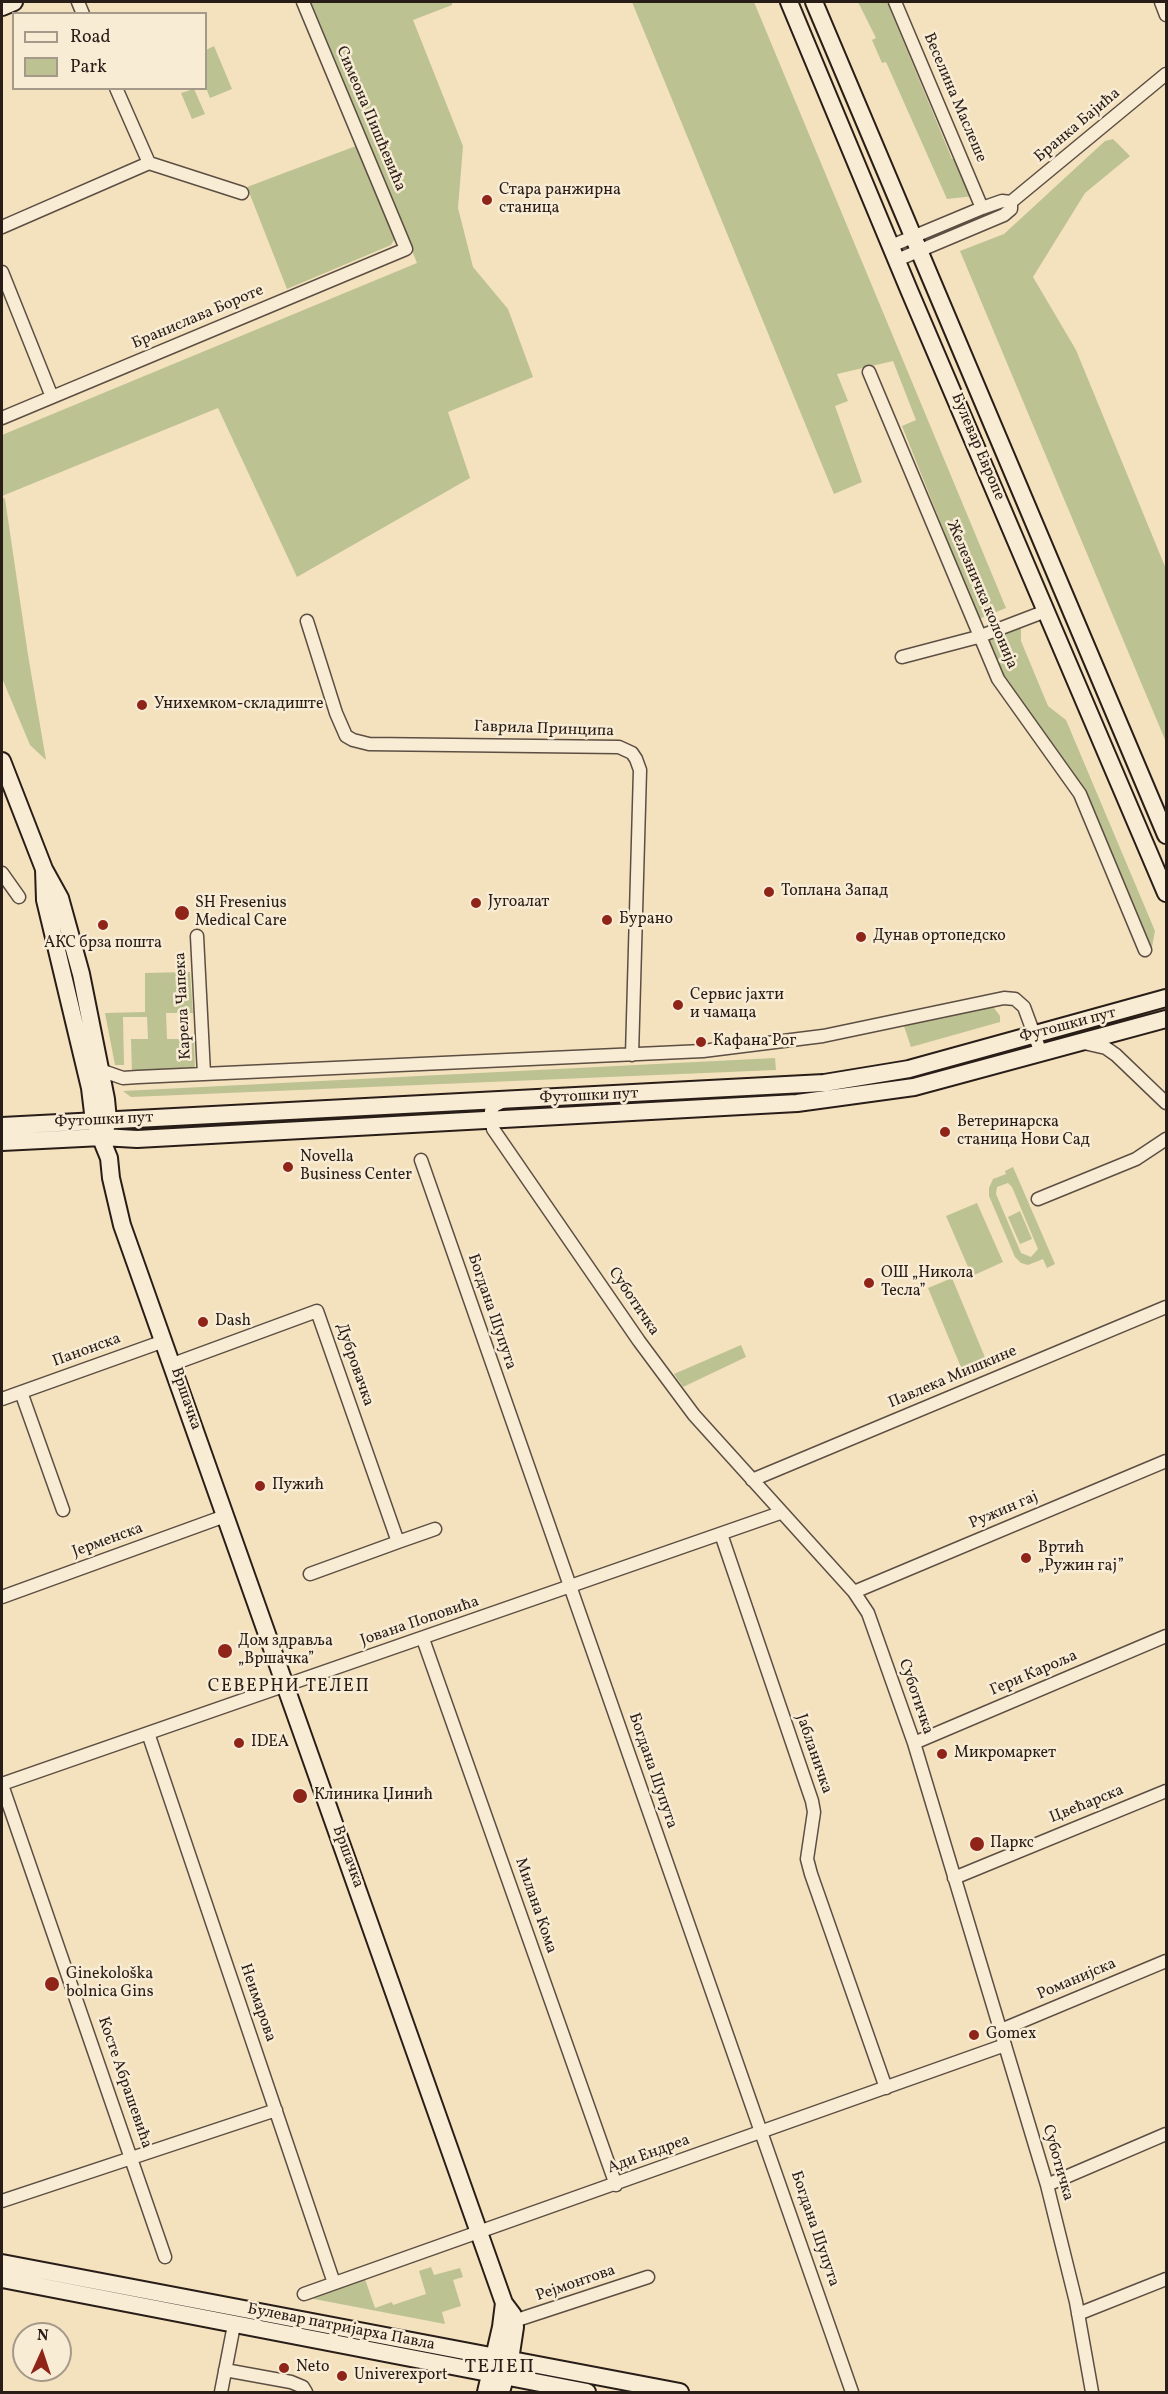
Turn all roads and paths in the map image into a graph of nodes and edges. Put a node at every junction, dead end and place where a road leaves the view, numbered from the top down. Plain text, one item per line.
1 (14, 2) edge
2 (303, 2) edge
3 (789, 2) edge
4 (814, 2) edge
5 (895, 2) edge
6 (1161, 2) edge
7 (2, 7) edge
8 (1167, 15) edge
9 (1167, 74) edge
10 (117, 90) edge
11 (150, 163) junction
12 (242, 193) dead end
13 (1011, 202) junction
14 (982, 208) junction
15 (2, 227) edge
16 (917, 243) junction
17 (406, 249) joint
18 (894, 253) junction
19 (2, 272) edge
20 (869, 372) dead end
21 (52, 397) junction
22 (2, 418) edge
23 (1046, 611) junction
24 (307, 621) dead end
25 (978, 637) junction
26 (902, 657) dead end
27 (2, 761) edge
28 (1167, 835) edge
29 (44, 869) junction
30 (2, 873) edge
31 (1167, 893) edge
32 (19, 897) dead end
33 (197, 936) dead end
34 (1145, 950) dead end
35 (1167, 998) edge
36 (1167, 1019) edge
37 (1122, 1031) junction
38 (1034, 1035) junction
39 (1082, 1042) junction
40 (1041, 1053) junction
41 (632, 1055) junction
42 (1116, 1055) junction
43 (100, 1070) junction
44 (204, 1074) junction
45 (502, 1102) junction
46 (1167, 1103) edge
47 (490, 1120) junction
48 (101, 1121) junction
49 (2, 1126) edge
50 (102, 1137) junction
51 (1167, 1140) edge
52 (2, 1142) edge
53 (421, 1160) dead end
54 (1038, 1199) dead end
55 (1167, 1308) edge
56 (164, 1341) junction
57 (173, 1364) junction
58 (21, 1392) junction
59 (2, 1399) edge
60 (1167, 1461) edge
61 (752, 1480) junction
62 (63, 1510) dead end
63 (780, 1513) junction
64 (225, 1516) junction
65 (435, 1529) dead end
66 (720, 1534) junction
67 (398, 1542) junction
68 (310, 1574) dead end
69 (570, 1587) junction
70 (854, 1593) junction
71 (2, 1597) edge
72 (1167, 1636) edge
73 (423, 1639) junction
74 (285, 1686) junction
75 (148, 1733) junction
76 (914, 1743) junction
77 (2, 1784) edge
78 (1167, 1791) edge
79 (954, 1878) junction
80 (1167, 1961) edge
81 (1001, 2030) junction
82 (1005, 2045) junction
83 (886, 2088) junction
84 (276, 2110) junction
85 (762, 2132) junction
86 (1167, 2134) edge
87 (132, 2157) junction
88 (616, 2185) junction
89 (1047, 2185) junction
90 (2, 2201) edge
91 (478, 2231) junction
92 (165, 2257) dead end
93 (2, 2263) edge
94 (648, 2277) dead end
95 (2, 2279) edge
96 (1167, 2279) edge
97 (334, 2283) junction
98 (304, 2294) dead end
99 (504, 2303) junction
100 (1078, 2314) junction
101 (514, 2322) junction
102 (234, 2325) junction
103 (225, 2370) junction
104 (500, 2370) edge
105 (221, 2392) edge
106 (306, 2392) edge
107 (486, 2392) edge
108 (587, 2392) edge
109 (680, 2392) edge
110 (852, 2392) edge
111 (1092, 2392) edge

1 - 7 main road
2 - 17 street, Симеона Пишћевића
3 - 18 main road, Булевар Европе
4 - 16 main road, Булевар Европе
5 - 14 street, Веселина Маслеше
6 - 8 street
9 - 13 street, Бранка Бајића
10 - 11 street
11 - 12 street
11 - 15 street
13 - 14 street, Бранка Бајића
13 - 16 street, Бранка Бајића
14 - 16 street, Бранка Бајића
16 - 18 street
16 - 28 main road, Булевар Европе
17 - 21 street, Бранислава Бороте
18 - 23 main road, Булевар Европе
19 - 21 street
20 - 25 street, Железничка колонија
21 - 22 street, Бранислава Бороте
23 - 25 street
23 - 31 main road, Булевар Европе
24 - 41 street, Гаврила Принципа
25 - 26 street
25 - 34 street, Железничка колонија
27 - 29 main road
29 - 43 main road
29 - 48 main road
30 - 32 street
33 - 44 street, Карела Чапека
35 - 38 main road, Футошки пут
36 - 37 main road, Футошки пут
37 - 39 main road, Футошки пут
37 - 42 street
38 - 40 street
38 - 41 street
38 - 45 main road, Футошки пут
39 - 40 main road, Футошки пут
39 - 42 street
40 - 47 main road, Футошки пут
41 - 44 street
42 - 46 street
43 - 44 street
43 - 48 main road
45 - 47 street
45 - 48 main road, Футошки пут
47 - 50 main road, Футошки пут
47 - 61 street, Суботичка
48 - 49 main road, Футошки пут
48 - 50 main road, Вршачка
50 - 52 main road, Футошки пут
50 - 56 main road, Вршачка
51 - 54 street
53 - 69 street, Богдана Шупута
55 - 61 street, Павлека Мишкине
56 - 57 main road, Вршачка
56 - 58 street, Панонска
57 - 64 main road, Вршачка
57 - 67 street, Дубровачка
58 - 59 street, Панонска
58 - 62 street
60 - 70 street, Ружин гај
61 - 63 street, Суботичка
63 - 66 street, Јована Поповића
63 - 70 street, Суботичка
64 - 71 street, Јерменска
64 - 74 main road, Вршачка
65 - 67 street
66 - 69 street, Јована Поповића
66 - 83 street, Јабланичка
67 - 68 street
69 - 73 street, Јована Поповића
69 - 85 street, Богдана Шупута
70 - 76 street, Суботичка
72 - 76 street, Гери Кароља
73 - 74 street, Јована Поповића
73 - 88 street, Милана Кома
74 - 75 street, Јована Поповића
74 - 91 main road, Вршачка
75 - 77 street, Јована Поповића
75 - 84 street, Неимарова
76 - 79 street, Суботичка
77 - 87 street, Косте Абрашевића
78 - 79 street, Цвећарска
79 - 81 street, Суботичка
80 - 81 street, Романијска
81 - 82 street, Суботичка
82 - 83 street, Ади Ендреа
82 - 89 street, Суботичка
83 - 85 street, Ади Ендреа
84 - 87 street
84 - 97 street, Неимарова
85 - 88 street, Ади Ендреа
85 - 110 street, Богдана Шупута
86 - 89 street
87 - 90 street
87 - 92 street, Косте Абрашевића
88 - 91 street, Ади Ендреа
89 - 100 street, Суботичка
91 - 97 street, Ади Ендреа
91 - 99 main road, Вршачка
93 - 104 main road, Булевар патријарха Павла
94 - 101 street, Рејмонтова
95 - 102 main road, Булевар патријарха Павла
96 - 100 street
97 - 98 street, Ади Ендреа
99 - 101 main road, Вршачка
99 - 104 main road
100 - 111 street, Суботичка
101 - 104 main road
102 - 103 street
102 - 104 main road, Булевар патријарха Павла
103 - 105 street
103 - 106 street
104 - 107 main road
104 - 108 main road, Булевар патријарха Павла
104 - 109 main road, Булевар патријарха Павла

